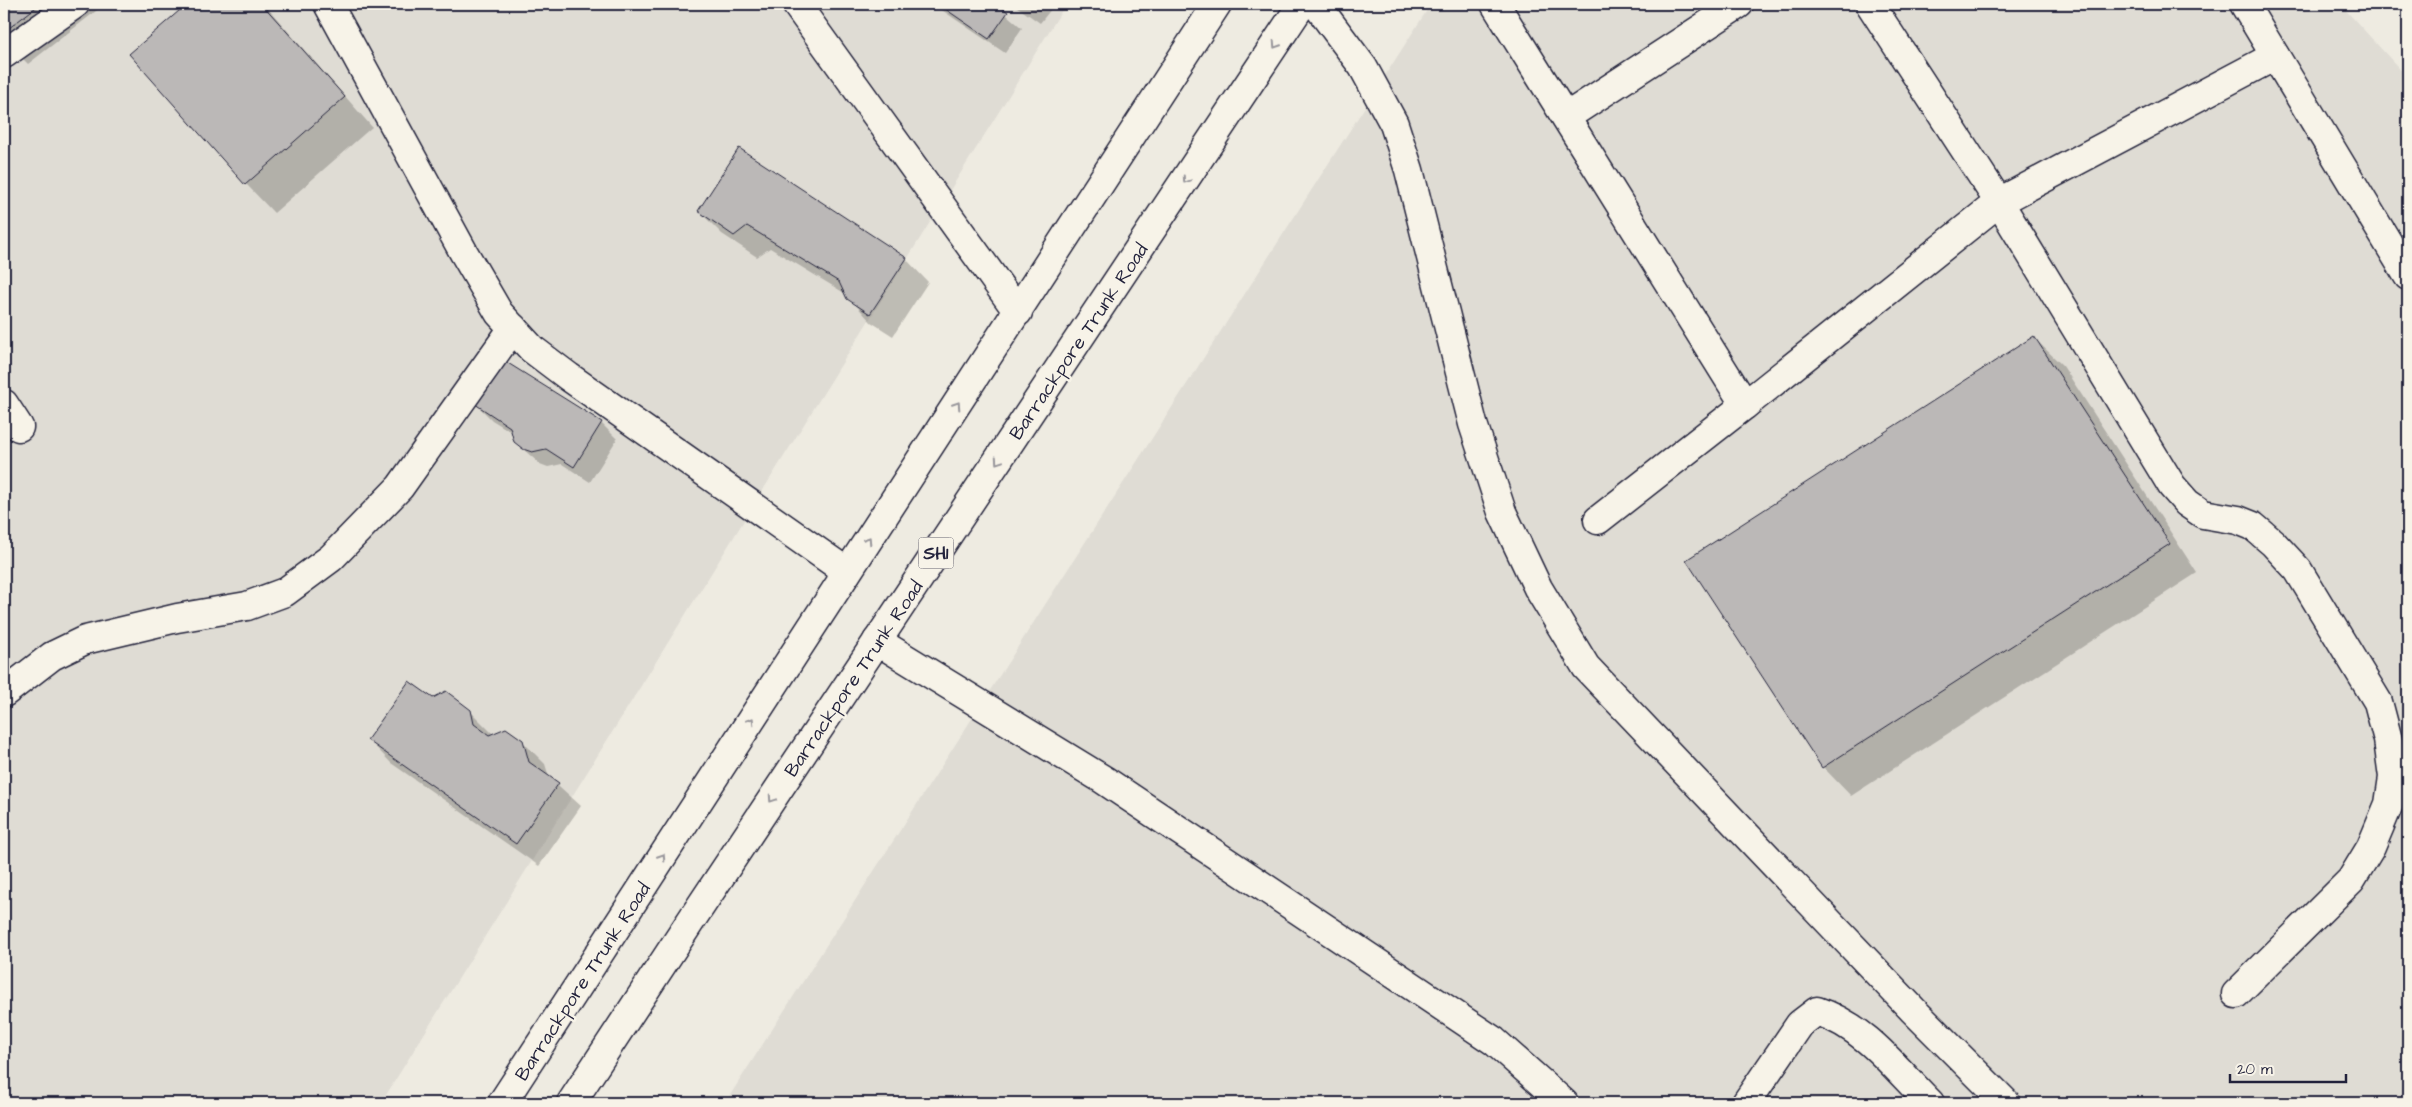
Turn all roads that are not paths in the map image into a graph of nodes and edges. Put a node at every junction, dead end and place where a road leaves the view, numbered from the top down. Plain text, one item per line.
1 (75, 4) edge
2 (328, 4) edge
3 (796, 4) edge
4 (1216, 4) edge
5 (1302, 4) edge
6 (1316, 4) edge
7 (1495, 4) edge
8 (1739, 4) edge
9 (1870, 4) edge
10 (2244, 4) edge
11 (4, 54) edge
12 (2274, 56) junction
13 (1566, 117) junction
14 (1999, 202) junction
15 (2408, 276) edge
16 (1018, 312) junction
17 (513, 328) junction
18 (4, 404) edge
19 (1745, 405) junction
20 (19, 427) dead end
21 (1598, 520) dead end
22 (847, 572) junction
23 (877, 641) junction
24 (4, 693) edge
25 (2236, 994) dead end
26 (502, 1103) edge
27 (571, 1103) edge
28 (1564, 1103) edge
29 (1746, 1103) edge
30 (1930, 1103) edge
31 (2006, 1103) edge

1 - 11 main road
2 - 17 main road
3 - 16 main road
4 - 16 main road, Barrackpore Trunk Road
5 -> 23 main road, Barrackpore Trunk Road / SH1
6 - 31 main road
7 - 13 main road
8 - 13 main road
9 - 14 main road
10 - 12 main road
12 - 14 main road
12 - 15 main road
13 - 19 main road
14 - 19 main road
14 - 25 main road
22 -> 16 main road, Barrackpore Trunk Road
17 - 22 main road
17 - 24 main road
18 - 20 main road
19 - 21 main road
26 -> 22 main road, Barrackpore Trunk Road
23 -> 27 main road, Barrackpore Trunk Road / SH1
23 - 28 main road
29 - 30 main road

